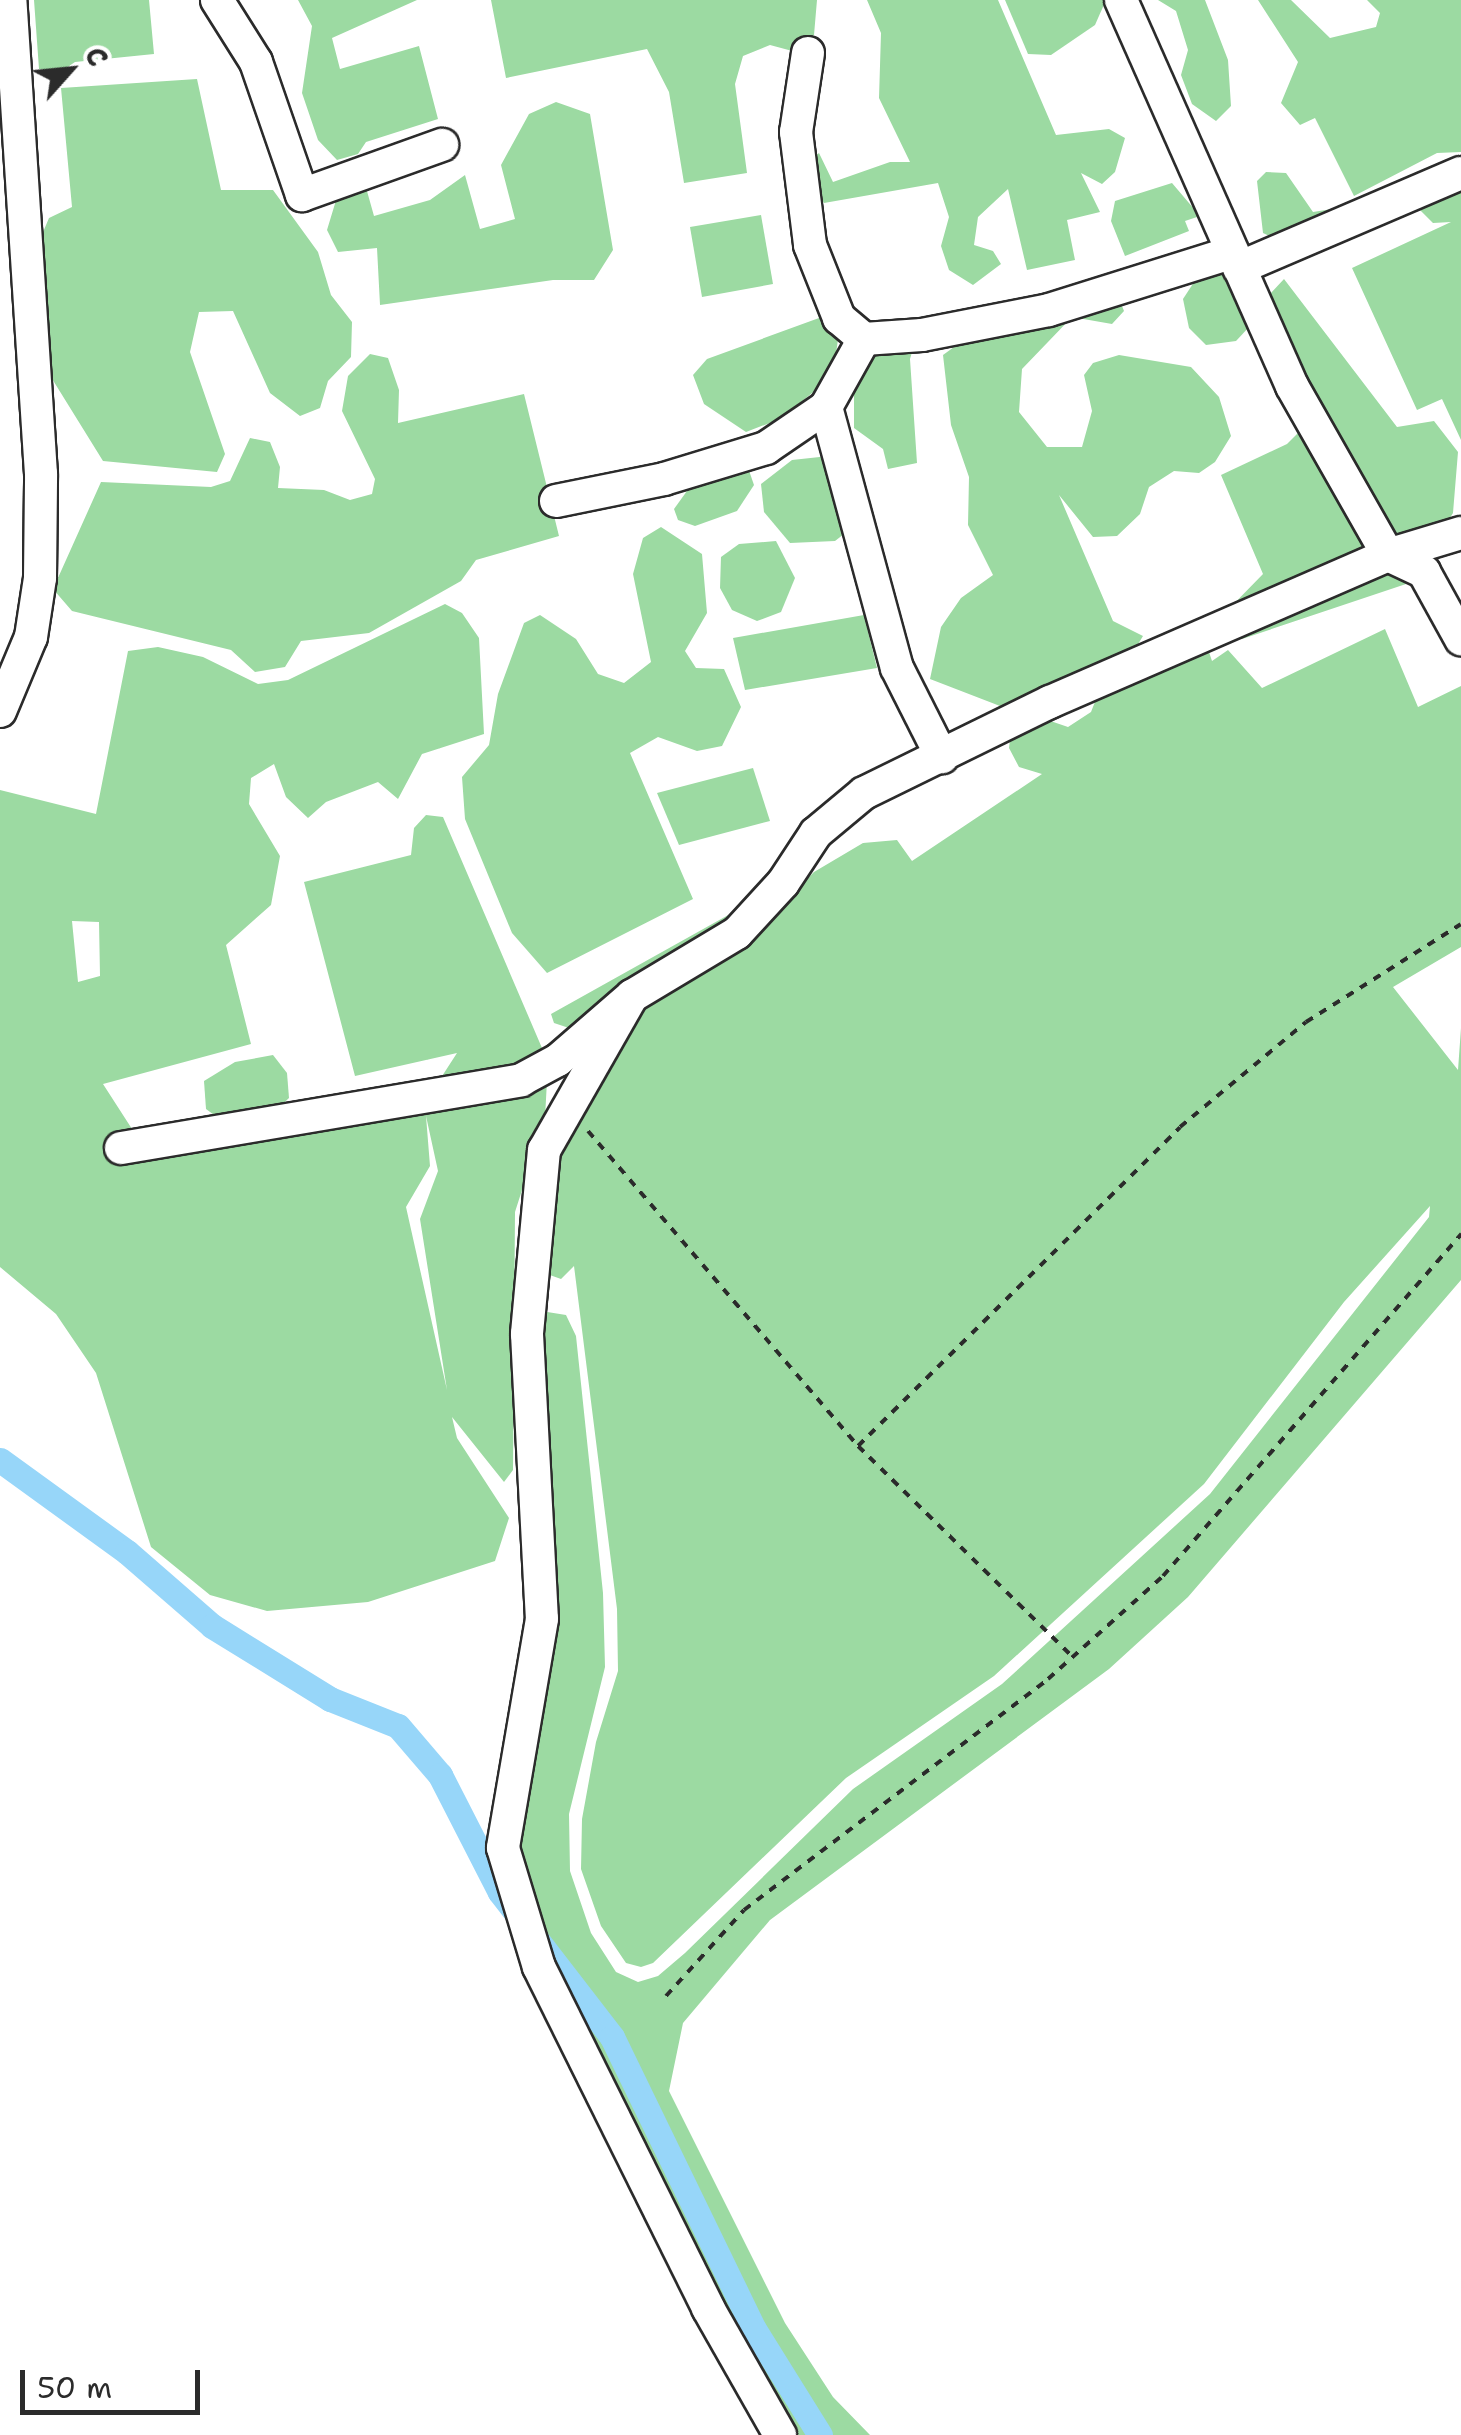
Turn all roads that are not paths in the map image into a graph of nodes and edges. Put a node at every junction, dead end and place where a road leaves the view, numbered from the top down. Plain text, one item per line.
1 (10, 0) edge
2 (217, 0) edge
3 (1129, 3) edge
4 (808, 53) dead end
5 (442, 145) dead end
6 (1461, 173) edge
7 (1235, 261) junction
8 (864, 338) junction
9 (826, 407) junction
10 (556, 500) dead end
11 (1461, 533) edge
12 (1388, 555) junction
13 (1461, 639) edge
14 (0, 711) edge
15 (942, 757) junction
16 (632, 996) junction
17 (121, 1148) dead end
18 (780, 2435) edge

1 - 14 street
2 - 5 street
3 - 7 street
4 - 8 street
6 - 7 street
7 - 8 street
7 - 12 street
8 - 9 street
9 - 10 street
9 - 15 street
11 - 12 street
12 - 13 street
12 - 15 street
15 - 16 street
16 - 17 street
16 - 18 street

